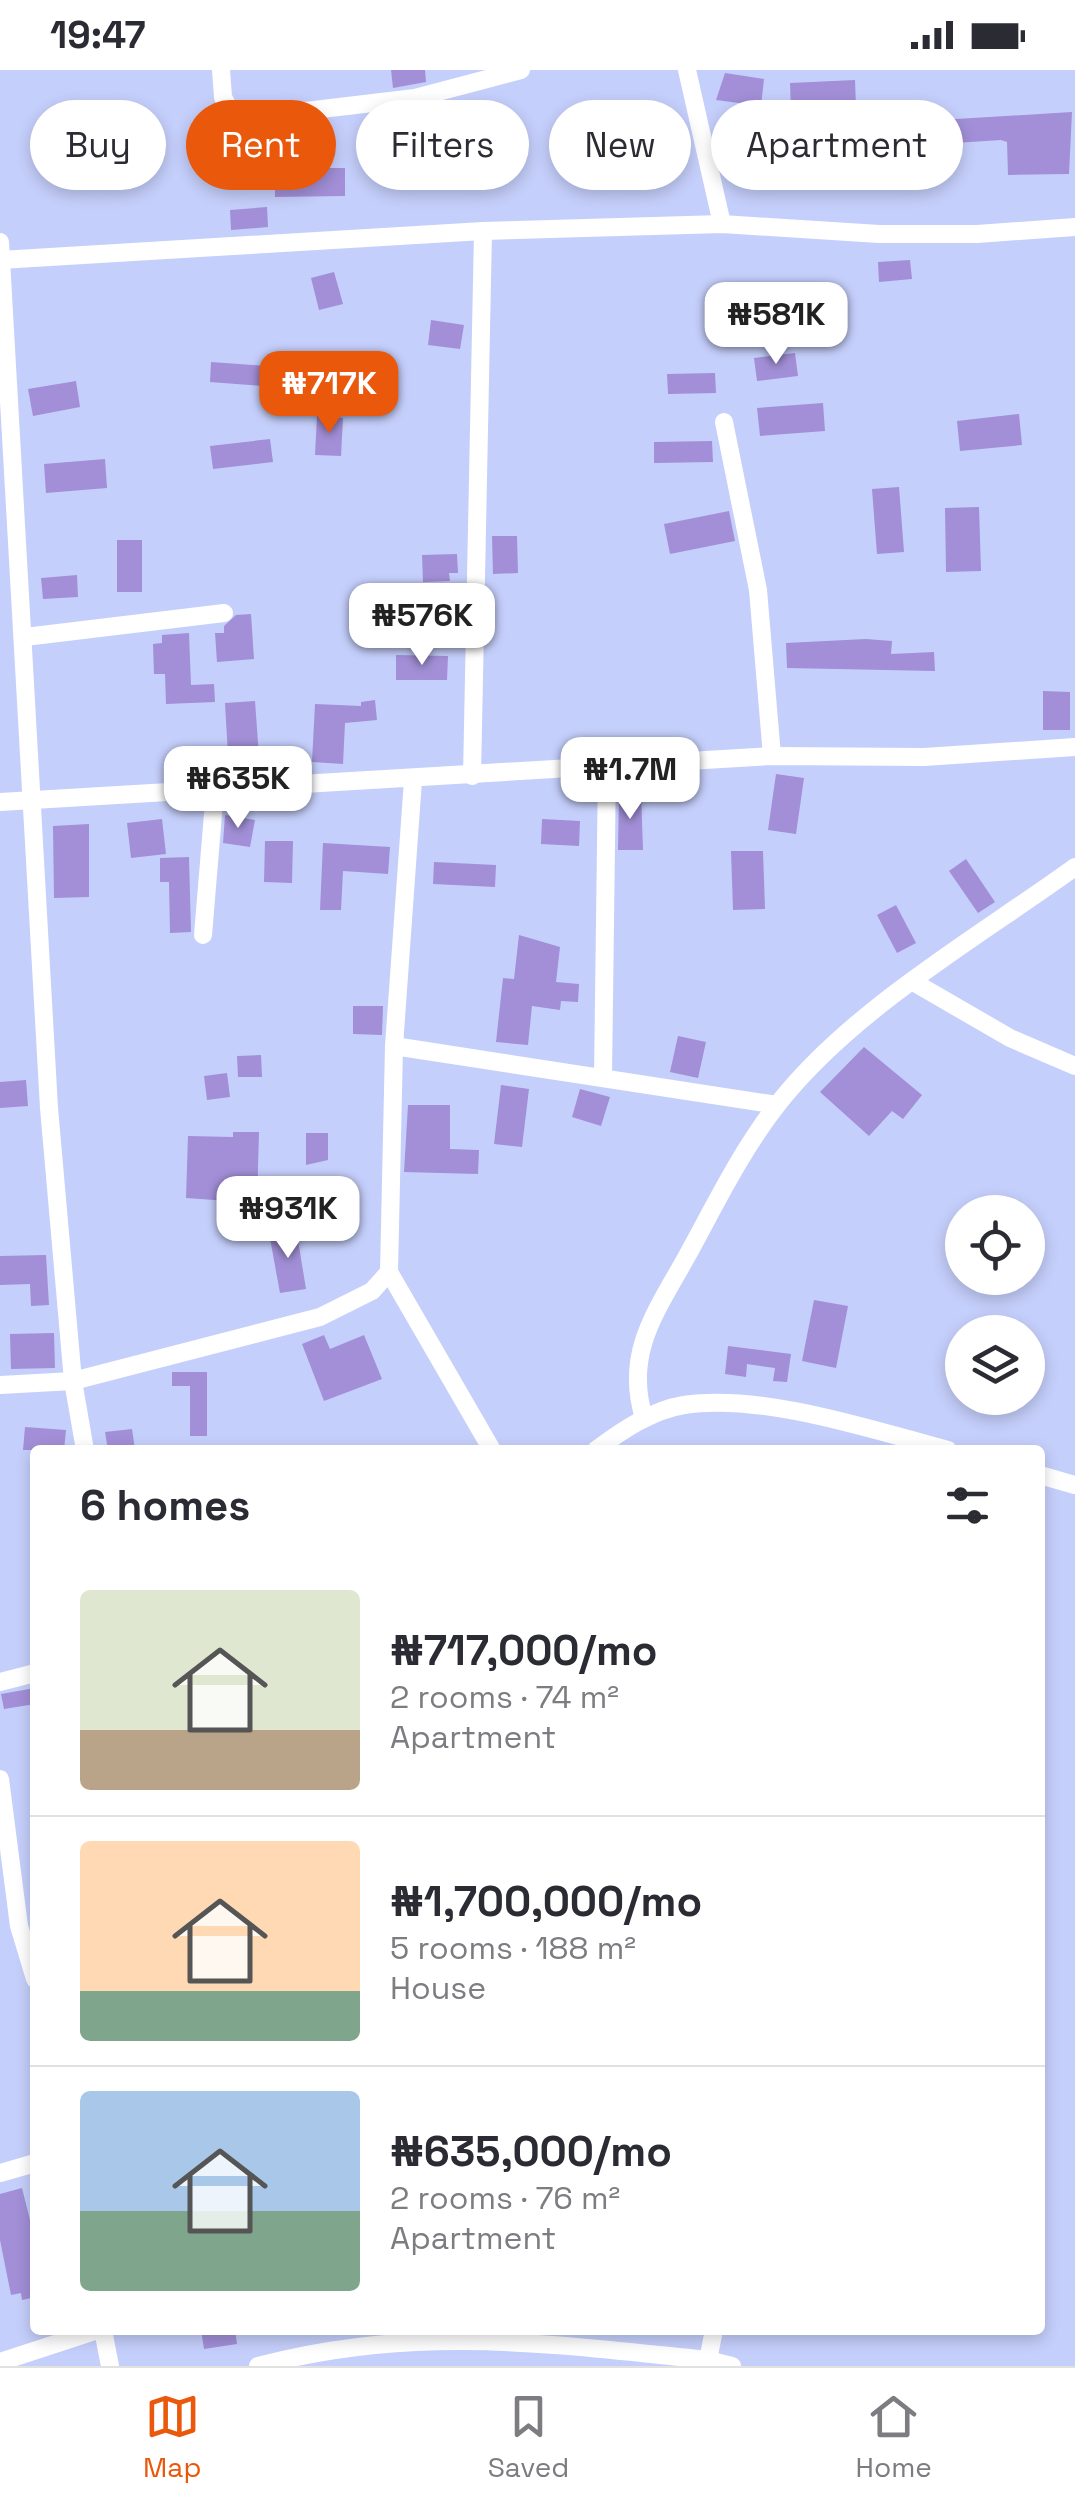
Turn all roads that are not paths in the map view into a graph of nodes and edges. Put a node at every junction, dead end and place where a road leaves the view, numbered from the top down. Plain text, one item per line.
1 (221, 70) edge
2 (520, 70) edge
3 (687, 70) edge
4 (722, 224) junction
5 (1075, 227) edge
6 (483, 231) junction
7 (1, 254) edge
8 (724, 422) dead end
9 (224, 614) dead end
10 (25, 637) junction
11 (1075, 747) edge
12 (772, 756) junction
13 (607, 767) junction
14 (472, 776) junction
15 (413, 780) junction
16 (214, 790) junction
17 (34, 800) junction
18 (0, 802) edge
19 (1075, 867) edge
20 (203, 935) dead end
21 (914, 983) junction
22 (394, 1046) junction
23 (1075, 1066) edge
24 (603, 1076) junction
25 (776, 1106) junction
26 (388, 1272) junction
27 (73, 1381) junction
28 (0, 1385) edge
29 (644, 1418) junction
30 (85, 1445) edge
31 (489, 1445) edge
32 (604, 1445) edge
33 (930, 1445) edge
34 (1045, 1476) edge
35 (1075, 1484) edge
36 (30, 1675) edge
37 (0, 1682) edge
38 (0, 1779) edge
39 (30, 1962) edge
40 (30, 2164) edge
41 (0, 2173) edge
42 (84, 2335) edge
43 (101, 2335) edge
44 (713, 2335) edge
45 (708, 2360) junction
46 (0, 2362) edge
47 (110, 2366) edge
48 (258, 2366) edge
49 (732, 2366) edge

1 - 2 street
3 - 4 street
4 - 5 street
4 - 6 street
6 - 7 street
6 - 14 street
7 - 10 street
8 - 12 street
9 - 10 street
10 - 17 street
11 - 12 street
12 - 13 street
13 - 14 street
13 - 24 street
14 - 15 street
15 - 16 street
15 - 22 street
16 - 17 street
16 - 20 street
17 - 18 street
17 - 27 street
19 - 21 street
21 - 23 street
21 - 25 street
22 - 24 street
22 - 26 street
24 - 25 street
25 - 29 street
26 - 27 street
26 - 31 street
27 - 28 street
27 - 30 street
29 - 32 street
29 - 33 street
34 - 35 street
36 - 37 street
38 - 39 street
40 - 41 street
42 - 46 street
43 - 47 street
44 - 45 street
45 - 48 street
45 - 49 street

